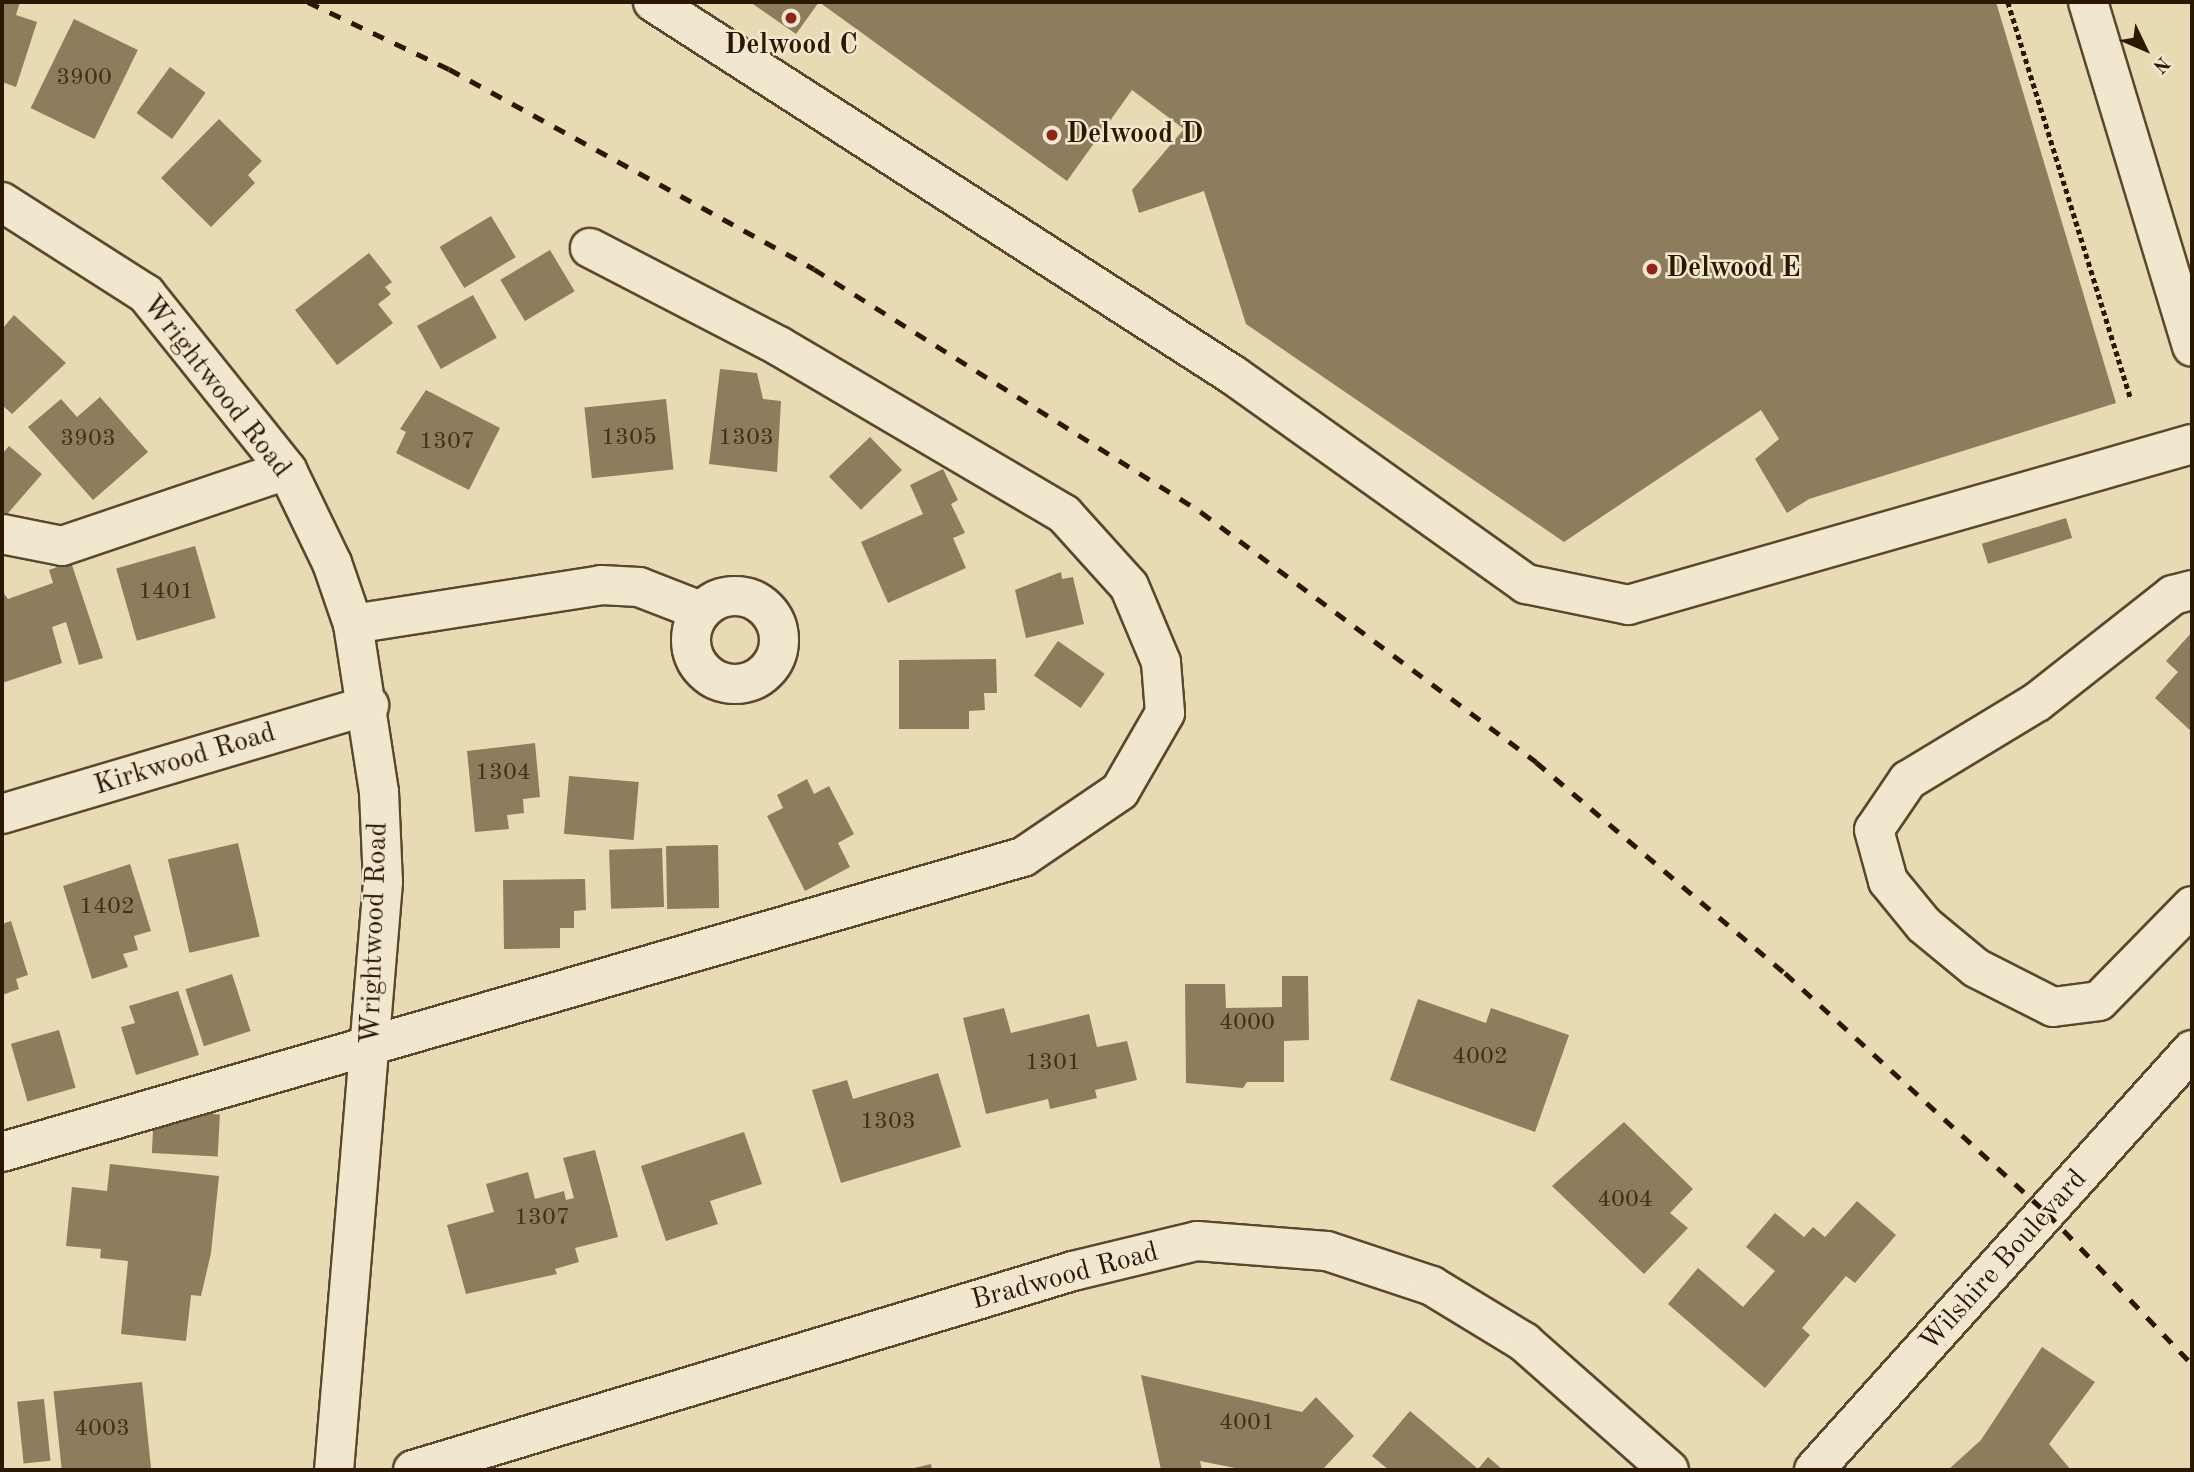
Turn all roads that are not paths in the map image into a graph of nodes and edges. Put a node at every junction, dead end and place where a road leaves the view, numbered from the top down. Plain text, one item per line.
1 (653, 2) edge
2 (2088, 2) edge
3 (2, 202) edge
4 (590, 248) dead end
5 (2192, 347) edge
6 (2192, 444) edge
7 (287, 470) junction
8 (2, 534) edge
9 (2192, 590) edge
10 (701, 611) dead end
11 (353, 624) junction
12 (369, 705) junction
13 (2, 814) edge
14 (2192, 906) edge
15 (372, 1040) junction
16 (2192, 1050) edge
17 (2, 1152) edge
18 (334, 1470) edge
19 (413, 1470) edge
20 (1669, 1470) edge
21 (1814, 1470) edge

1 - 6 street
2 - 5 street
3 - 7 street, Wrightwood Road
4 - 15 street
7 - 8 street
7 - 11 street, Wrightwood Road
9 - 14 street
10 - 11 street
11 - 12 street, Wrightwood Road
12 - 13 street, Kirkwood Road
12 - 15 street, Wrightwood Road
15 - 17 street
15 - 18 street, Wrightwood Road
16 - 21 street, Wilshire Boulevard
19 - 20 street, Bradwood Road

